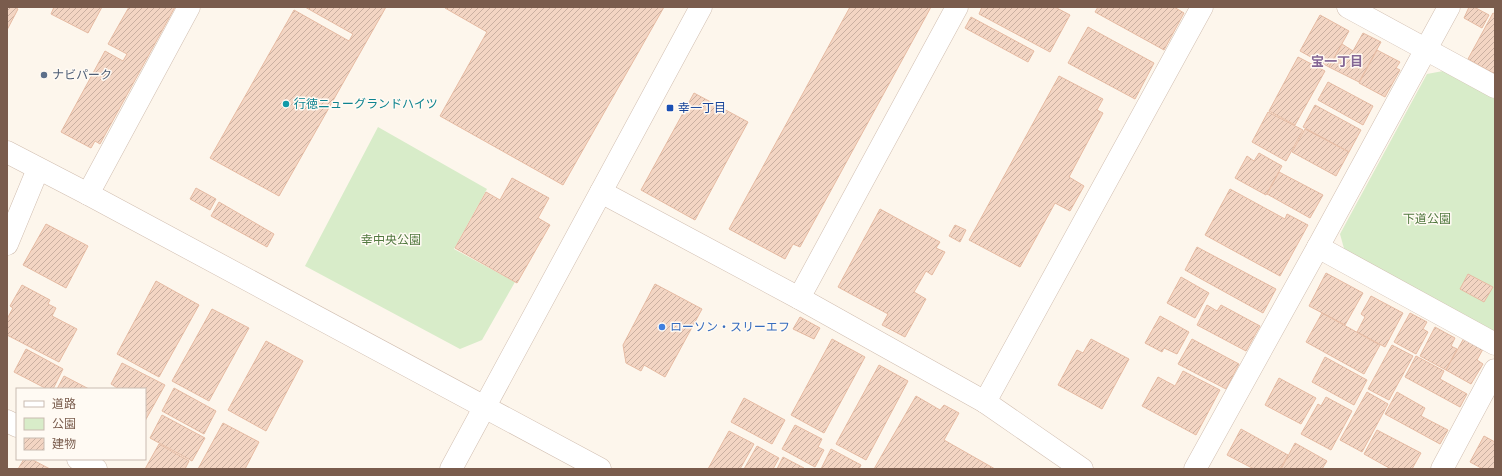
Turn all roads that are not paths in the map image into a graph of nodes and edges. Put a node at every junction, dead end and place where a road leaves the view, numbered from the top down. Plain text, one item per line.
1 (189, 7) edge
2 (701, 7) edge
3 (957, 7) edge
4 (1202, 7) edge
5 (1348, 7) edge
6 (1449, 7) edge
7 (1426, 49) junction
8 (1495, 87) edge
9 (7, 152) edge
10 (38, 168) junction
11 (601, 192) junction
12 (88, 194) junction
13 (7, 244) edge
14 (1318, 247) junction
15 (799, 298) junction
16 (1495, 344) edge
17 (1495, 370) edge
18 (985, 402) junction
19 (484, 407) junction
20 (7, 421) edge
21 (16, 426) edge
22 (80, 460) edge
23 (96, 469) edge
24 (451, 469) edge
25 (600, 469) edge
26 (1082, 469) edge
27 (1195, 469) edge
28 (1442, 469) edge

1 - 12 street
2 - 11 street
3 - 15 street
4 - 18 street
5 - 7 street
6 - 7 street
7 - 8 street
7 - 14 street
9 - 10 street
10 - 12 street
10 - 13 street
11 - 15 street
11 - 19 street
12 - 19 street
14 - 16 street
14 - 27 street
15 - 18 street
17 - 28 street
18 - 26 street
19 - 24 street
19 - 25 street
20 - 21 street
22 - 23 street

